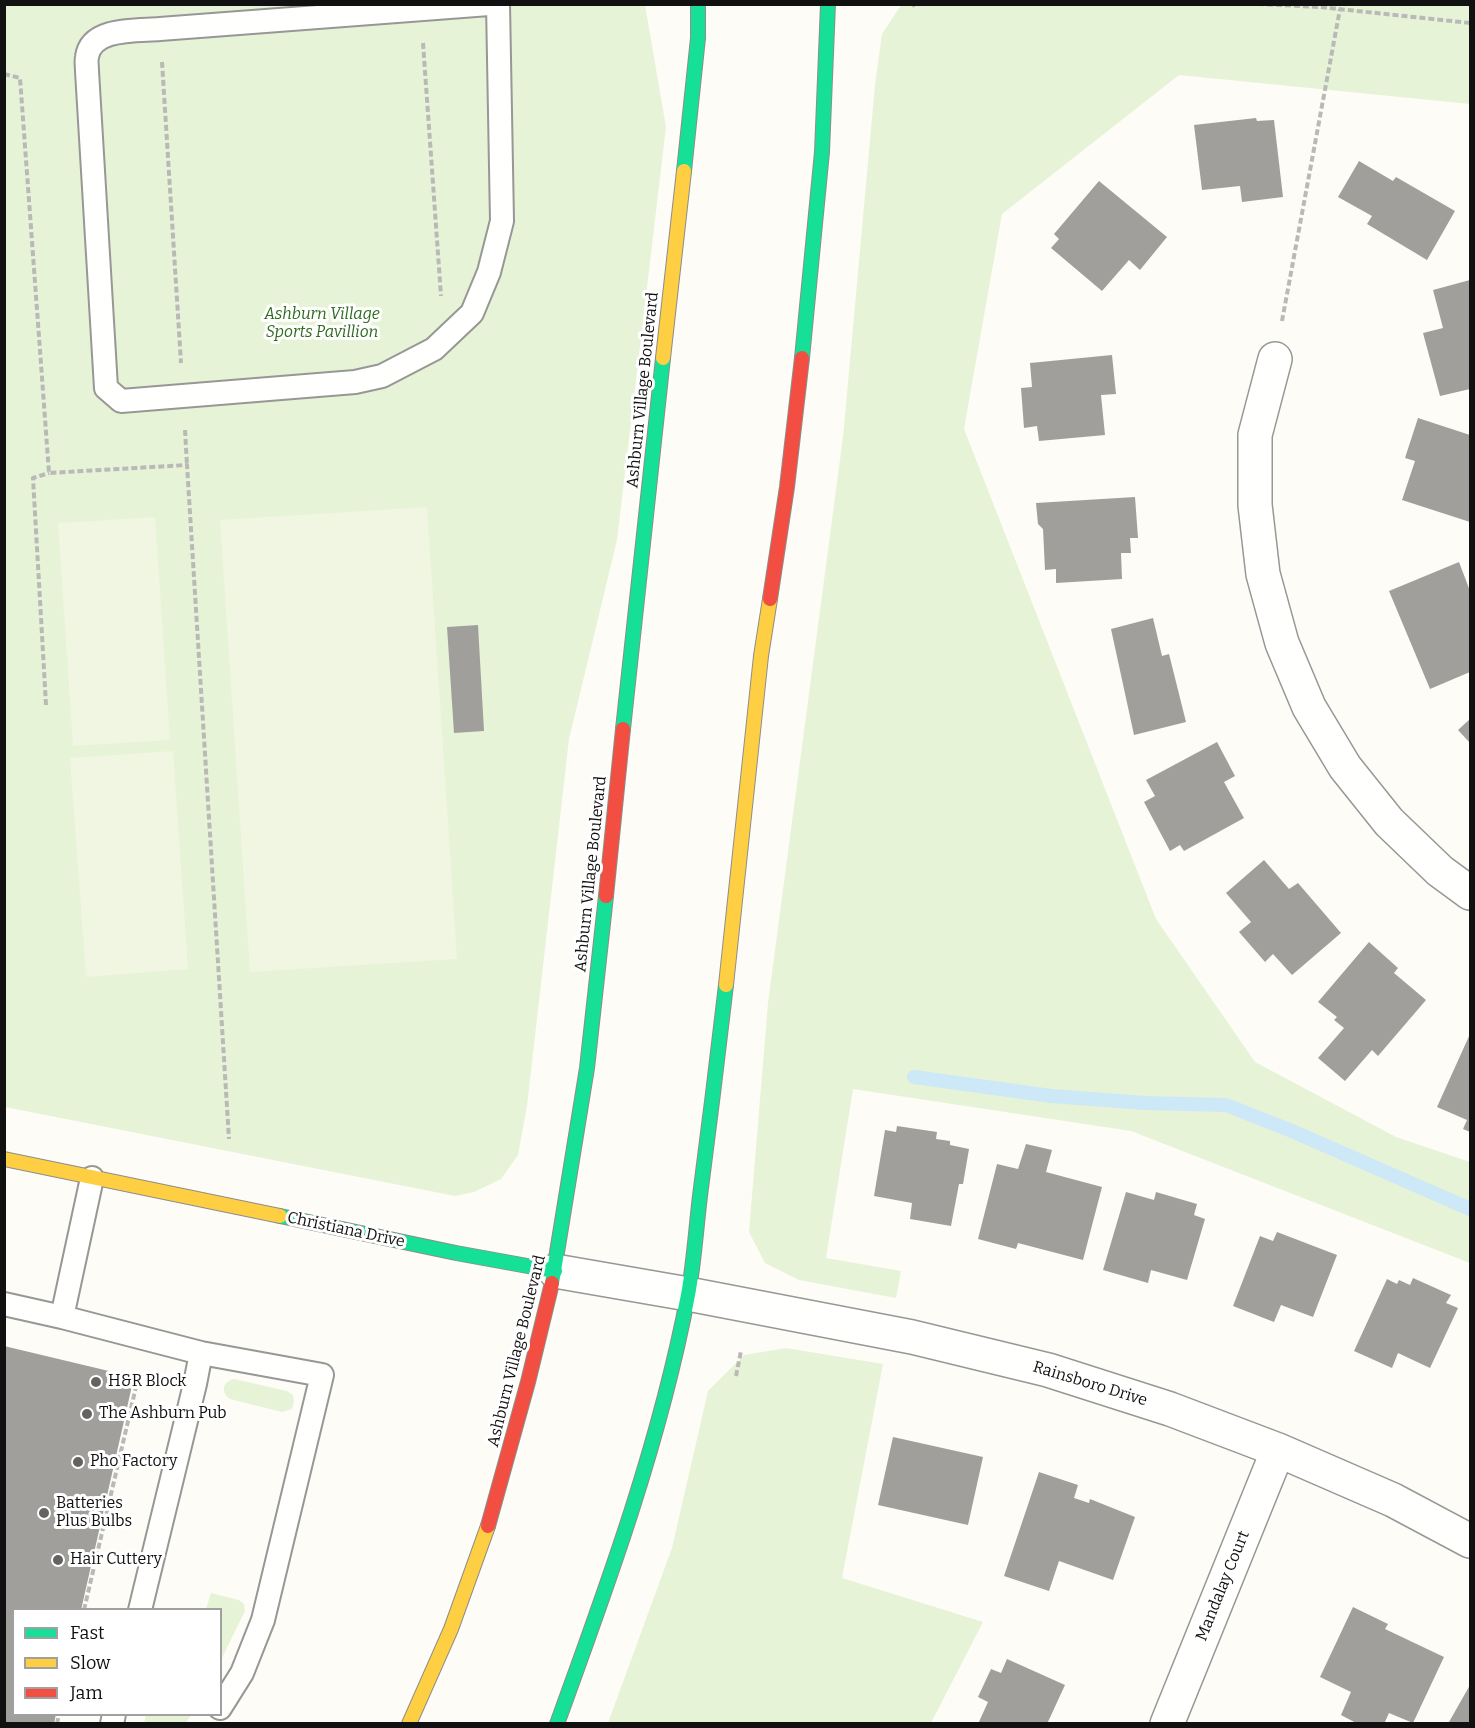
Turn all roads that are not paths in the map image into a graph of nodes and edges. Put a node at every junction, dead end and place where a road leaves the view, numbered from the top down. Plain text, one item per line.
1 (489, 4) edge
2 (498, 4) edge
3 (698, 4) edge
4 (828, 4) edge
5 (1275, 359) road end
6 (1470, 893) edge
7 (4, 1159) edge
8 (92, 1178) junction
9 (555, 1271) junction
10 (688, 1294) junction
11 (4, 1304) edge
12 (62, 1317) junction
13 (201, 1353) junction
14 (1278, 1450) junction
15 (1470, 1541) edge
16 (140, 1608) edge
17 (222, 1705) edge
18 (409, 1724) edge
19 (557, 1724) edge
20 (1167, 1724) edge

1 - 2 lane
3 - 9 main road, Ashburn Village Boulevard
4 - 10 main road
5 - 6 street
7 - 8 main road, Christiana Drive
8 - 9 main road, Christiana Drive
8 - 12 lane
9 - 10 street, Christiana Drive
9 - 18 main road, Ashburn Village Boulevard
10 - 14 street, Rainsboro Drive
10 - 19 main road
11 - 12 lane
12 - 13 lane
13 - 16 lane
13 - 17 lane
14 - 15 street, Rainsboro Drive
14 - 20 street, Mandalay Court

